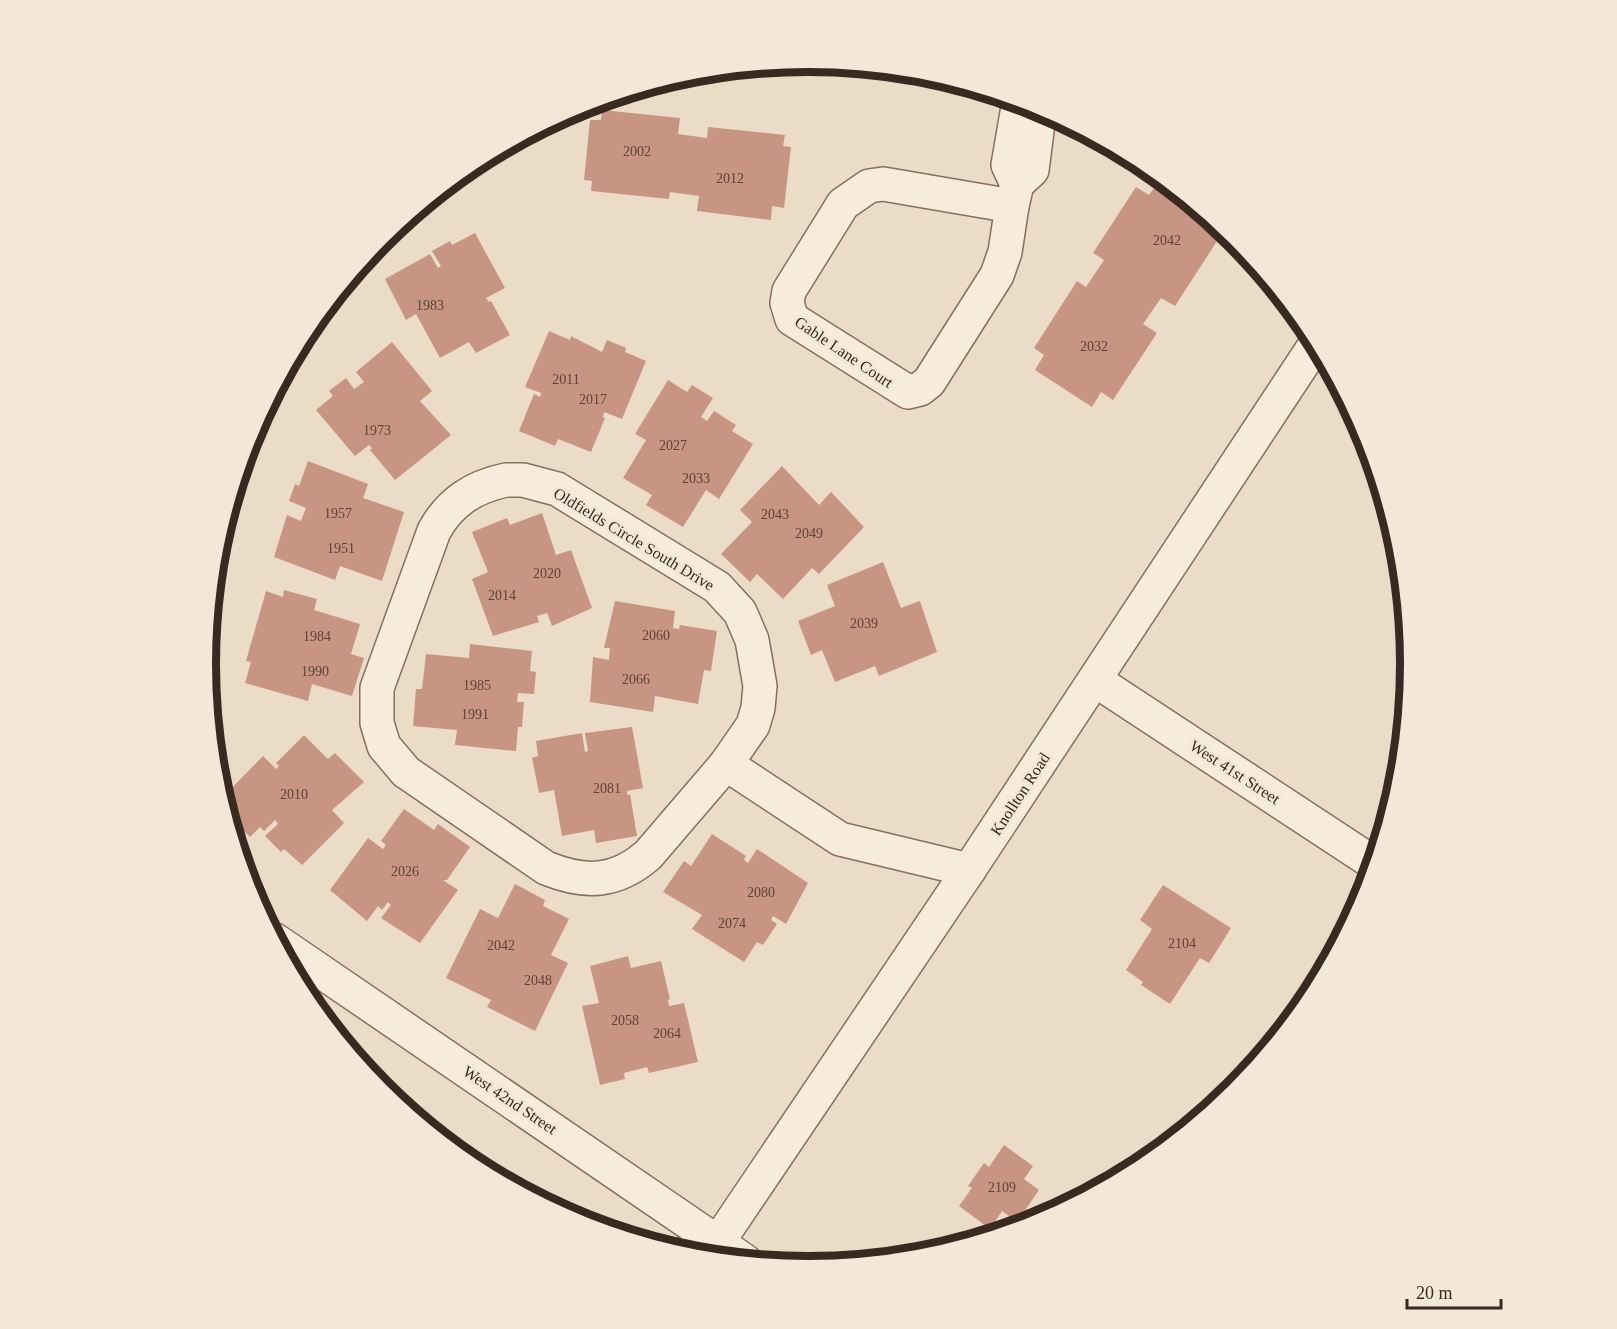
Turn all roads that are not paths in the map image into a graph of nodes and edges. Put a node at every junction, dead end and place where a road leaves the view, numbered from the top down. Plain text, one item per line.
1 (1017, 110) edge
2 (1039, 119) edge
3 (1014, 195) junction
4 (1311, 351) edge
5 (1095, 680) junction
6 (726, 764) junction
7 (1368, 860) edge
8 (969, 870) junction
9 (289, 950) edge
10 (718, 1250) edge

1 - 3 street, Gable Lane Court
2 - 3 street, Gable Lane Court
3 - 3 street, Gable Lane Court
4 - 5 street, Knollton Road
5 - 7 street, West 41st Street
5 - 8 street, Knollton Road
6 - 6 street, Oldfields Circle South Drive
6 - 8 street
8 - 10 street, Knollton Road
9 - 10 street, West 42nd Street

